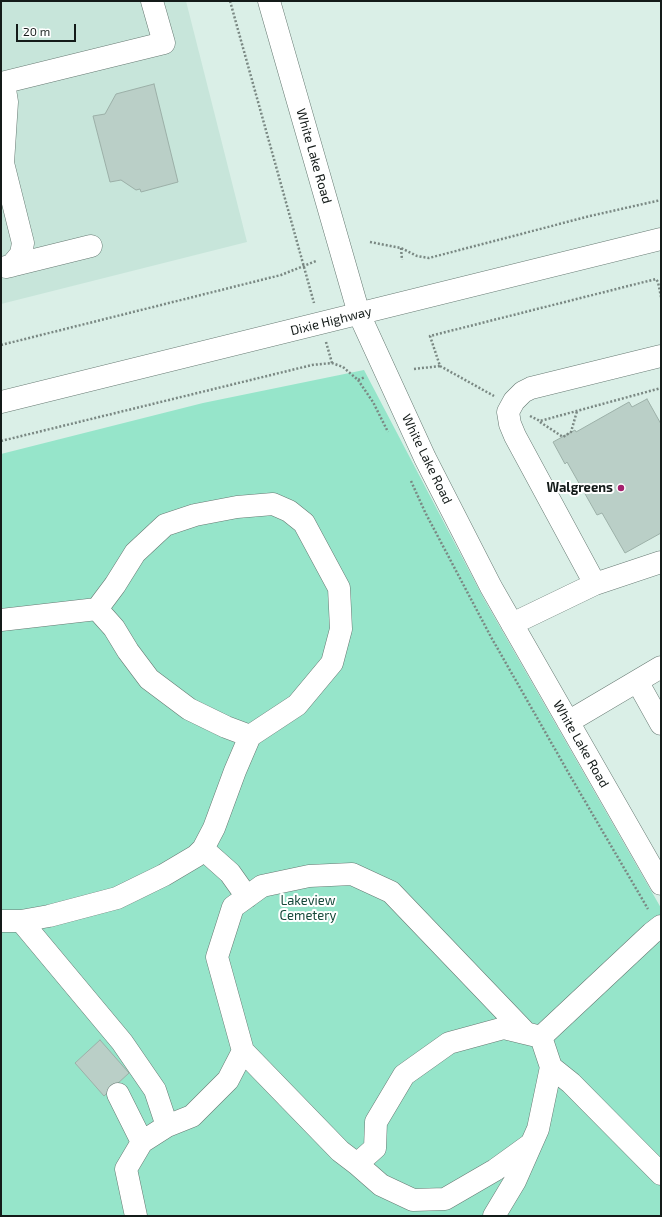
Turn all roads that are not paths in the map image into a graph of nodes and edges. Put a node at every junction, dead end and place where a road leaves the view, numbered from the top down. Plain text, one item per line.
1 (152, 1) edge
2 (269, 1) edge
3 (2, 83) edge
4 (661, 239) edge
5 (91, 246) dead end
6 (6, 267) edge
7 (359, 314) junction
8 (661, 356) edge
9 (1, 402) edge
10 (661, 562) edge
11 (595, 584) junction
12 (97, 609) junction
13 (1, 620) edge
14 (512, 624) junction
15 (661, 667) edge
16 (637, 681) junction
17 (568, 722) junction
18 (661, 724) edge
19 (250, 736) junction
20 (203, 849) junction
21 (661, 884) edge
22 (247, 897) junction
23 (11, 921) edge
24 (661, 926) edge
25 (534, 1035) junction
26 (242, 1051) junction
27 (551, 1067) junction
28 (118, 1094) dead end
29 (167, 1126) junction
30 (142, 1142) junction
31 (531, 1144) junction
32 (357, 1164) junction
33 (661, 1174) edge
34 (136, 1216) edge
35 (494, 1216) edge

1 - 3 street
2 - 7 street, White Lake Road
3 - 6 street
4 - 7 street, Dixie Highway
5 - 6 street
7 - 9 street, Dixie Highway
7 - 14 street, White Lake Road
8 - 11 street
10 - 11 street
11 - 14 street
12 - 13 street
12 - 19 street
12 - 19 street
14 - 17 street, White Lake Road
15 - 16 street
16 - 17 street
16 - 18 street
17 - 21 street, White Lake Road
19 - 20 street
20 - 22 street
20 - 23 street
22 - 25 street
22 - 26 street
23 - 29 street
24 - 25 street
25 - 27 street
25 - 32 street
26 - 29 street
26 - 32 street
27 - 31 street
27 - 33 street
28 - 30 street
29 - 30 street
30 - 34 street
31 - 32 street
31 - 35 street

